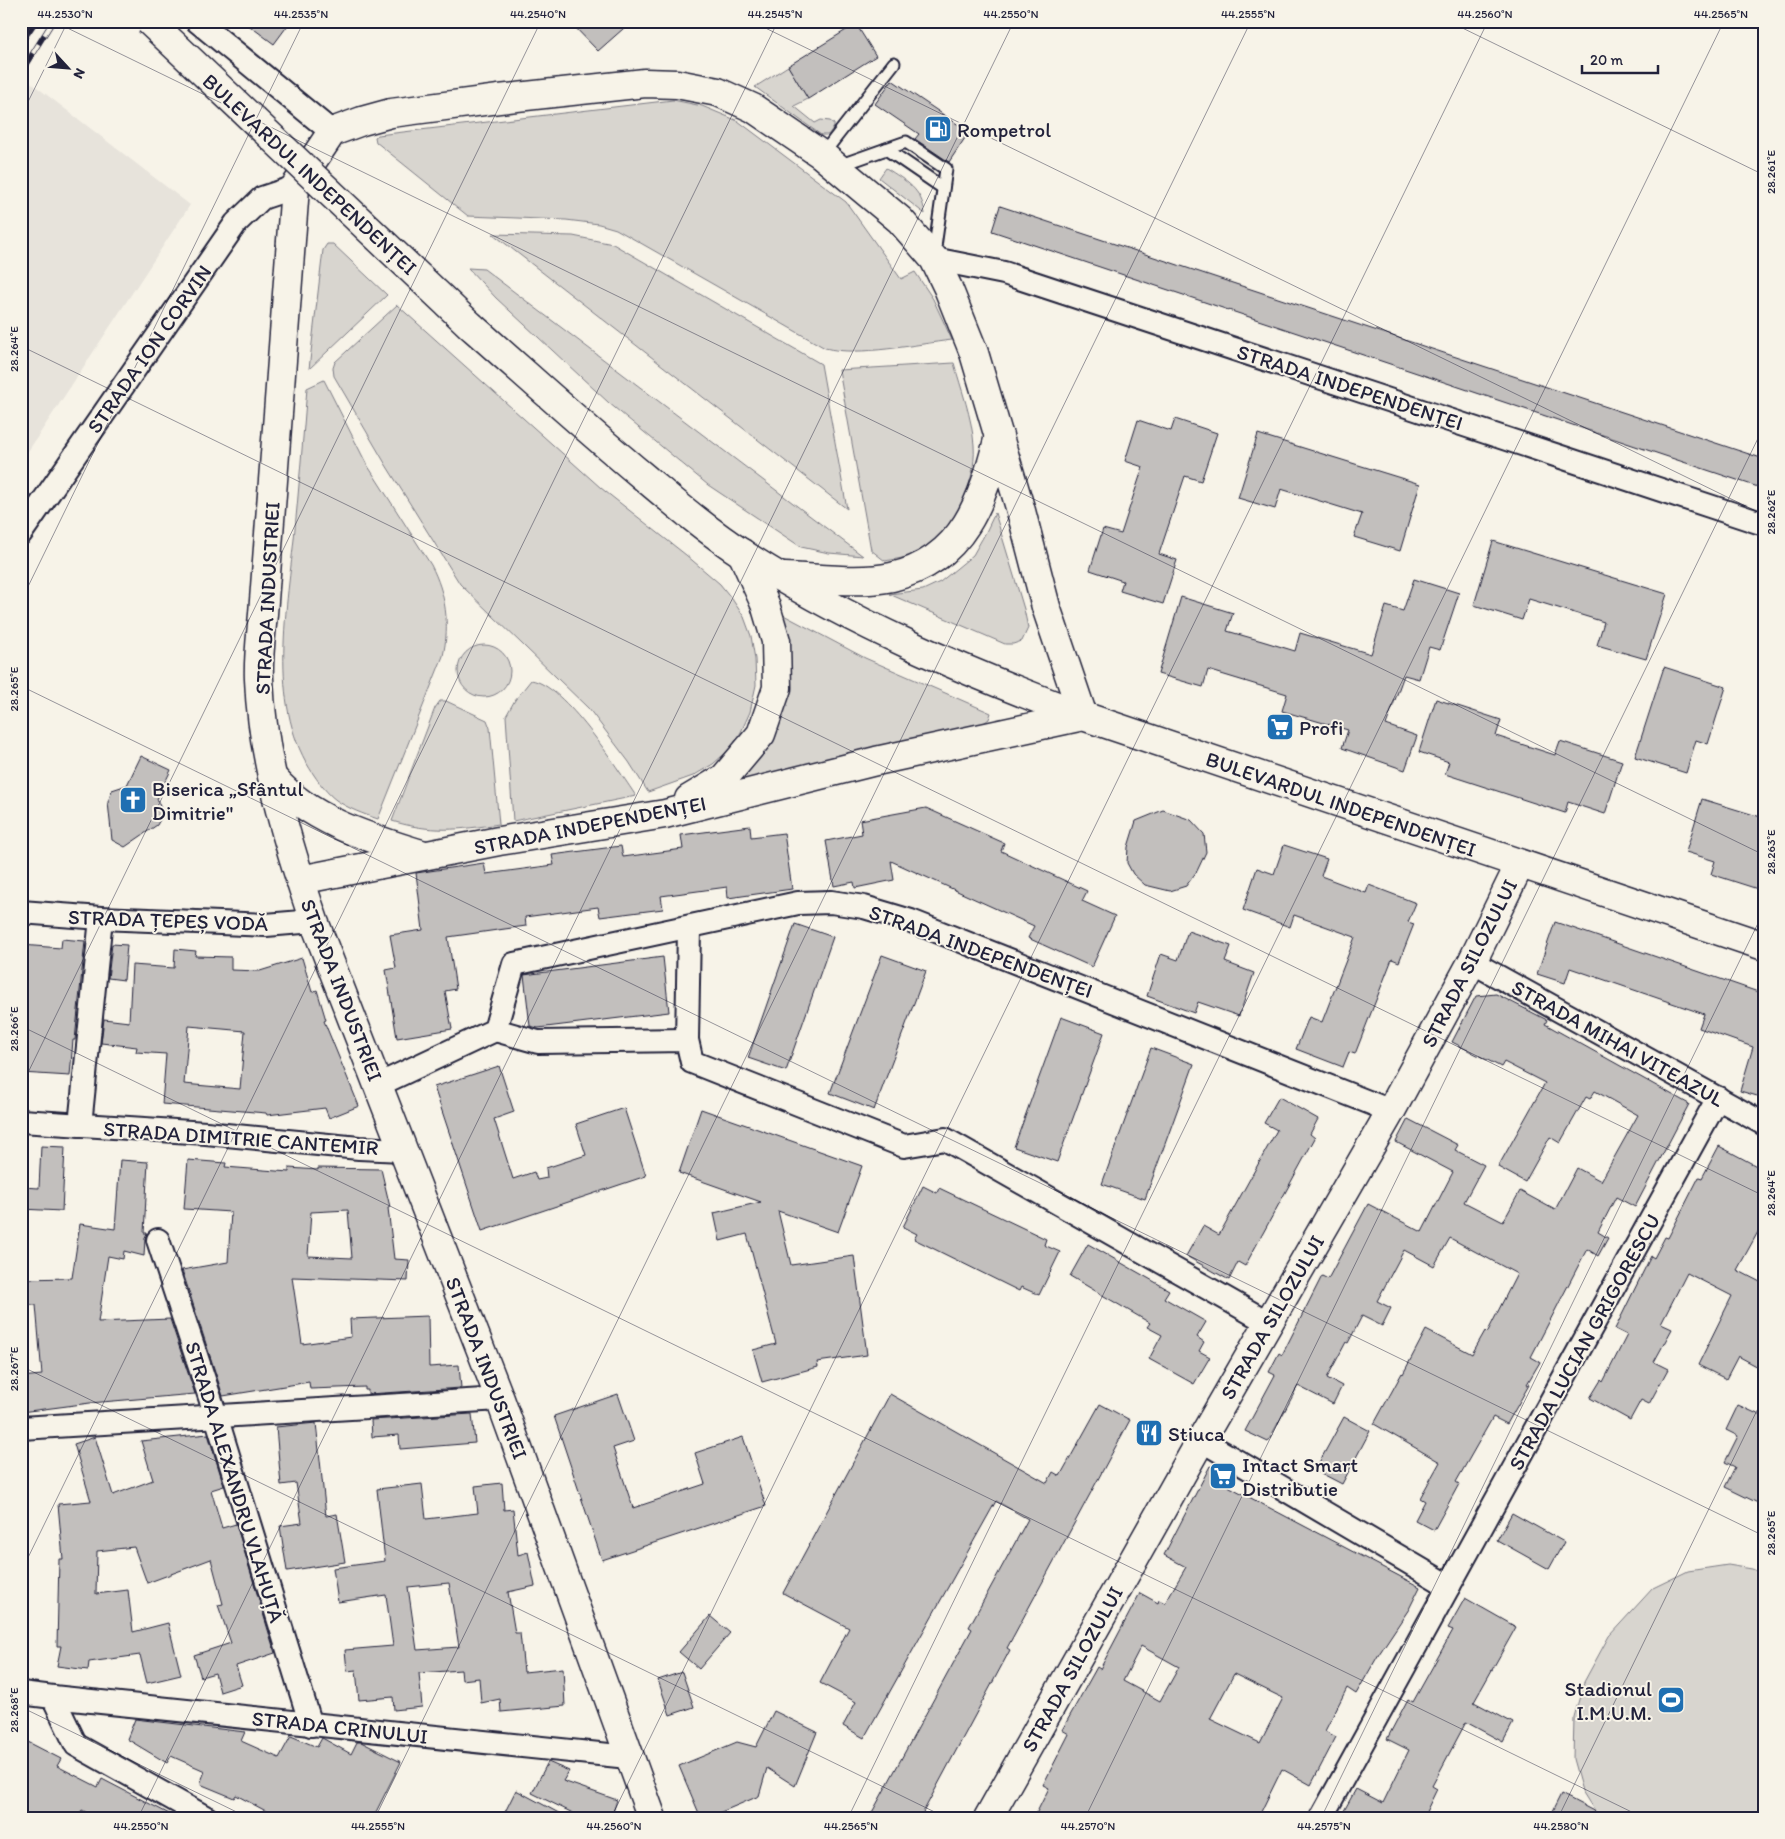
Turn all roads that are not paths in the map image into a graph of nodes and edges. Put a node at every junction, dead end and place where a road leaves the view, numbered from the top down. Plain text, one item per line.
1 (149, 21) edge
2 (197, 21) edge
3 (894, 63) dead end
4 (332, 132) junction
5 (886, 149) junction
6 (829, 161) junction
7 (295, 187) junction
8 (943, 188) junction
9 (934, 259) junction
10 (999, 436) junction
11 (1764, 524) edge
12 (21, 533) edge
13 (742, 553) junction
14 (780, 576) junction
15 (1083, 716) junction
16 (274, 779) junction
17 (665, 814) junction
18 (426, 856) junction
19 (1520, 864) junction
20 (300, 880) junction
21 (21, 912) edge
22 (101, 918) junction
23 (314, 921) junction
24 (689, 928) junction
25 (1764, 946) edge
26 (1472, 962) junction
27 (495, 1030) junction
28 (687, 1040) junction
29 (378, 1085) junction
30 (1718, 1098) junction
31 (1391, 1111) junction
32 (21, 1121) edge
33 (1764, 1124) edge
34 (80, 1125) junction
35 (402, 1150) junction
36 (158, 1240) dead end
37 (1269, 1323) junction
38 (500, 1399) junction
39 (216, 1416) junction
40 (21, 1428) edge
41 (1201, 1440) junction
42 (1450, 1586) junction
43 (21, 1693) edge
44 (53, 1697) junction
45 (311, 1725) junction
46 (628, 1757) junction
47 (207, 1818) edge
48 (652, 1818) edge
49 (988, 1818) edge
50 (1320, 1818) edge

1 - 13 street, BULEVARDUL INDEPENDENȚEI, bridge
2 - 4 street
3 - 6 lane
4 - 6 street
4 - 7 street, STRADA INDUSTRIEI
5 - 6 lane
5 - 8 lane
5 - 8 lane
6 - 9 street
7 - 12 street, STRADA ION CORVIN
7 - 16 street, STRADA INDUSTRIEI
8 - 9 lane
9 - 10 street
9 - 11 street, STRADA INDEPENDENȚEI
10 - 14 street
10 - 15 street
13 - 14 street, BULEVARDUL INDEPENDENȚEI
13 - 17 street
14 - 15 street, BULEVARDUL INDEPENDENȚEI
15 - 17 street, STRADA INDEPENDENȚEI
15 - 19 street, BULEVARDUL INDEPENDENȚEI
16 - 18 street
16 - 20 street, STRADA INDUSTRIEI
17 - 18 street, STRADA INDEPENDENȚEI
18 - 20 street, STRADA INDEPENDENȚEI
19 - 25 street, BULEVARDUL INDEPENDENȚEI
19 - 26 street, STRADA SILOZULUI
20 - 23 street, STRADA INDUSTRIEI
21 - 22 street, STRADA ȚEPEȘ VODĂ
22 - 23 street, STRADA ȚEPEȘ VODĂ
22 - 34 street, STRADA DIMITRIE CANTEMIR
23 - 29 street, STRADA INDUSTRIEI
24 - 27 street, STRADA INDEPENDENȚEI
24 - 28 street
24 - 31 street, STRADA INDEPENDENȚEI
26 - 30 street, STRADA MIHAI VITEAZUL
26 - 31 street, STRADA SILOZULUI
27 - 28 street
27 - 29 street
28 - 37 street
29 - 35 street, STRADA INDUSTRIEI
30 - 33 street, STRADA MIHAI VITEAZUL
30 - 42 street, STRADA LUCIAN GRIGORESCU
31 - 37 street, STRADA SILOZULUI
32 - 34 street, STRADA DIMITRIE CANTEMIR
34 - 35 street, STRADA DIMITRIE CANTEMIR
35 - 38 street, STRADA INDUSTRIEI
36 - 39 street, STRADA ALEXANDRU VLAHUȚĂ
37 - 41 street, STRADA SILOZULUI
38 - 39 street
38 - 46 street, STRADA INDUSTRIEI
39 - 40 street
39 - 45 street, STRADA ALEXANDRU VLAHUȚĂ
41 - 42 street
41 - 49 street, STRADA SILOZULUI
42 - 50 street, STRADA LUCIAN GRIGORESCU
43 - 44 street, STRADA CRINULUI
44 - 45 street, STRADA CRINULUI
44 - 47 street
45 - 46 street, STRADA CRINULUI
46 - 48 street, STRADA INDUSTRIEI

